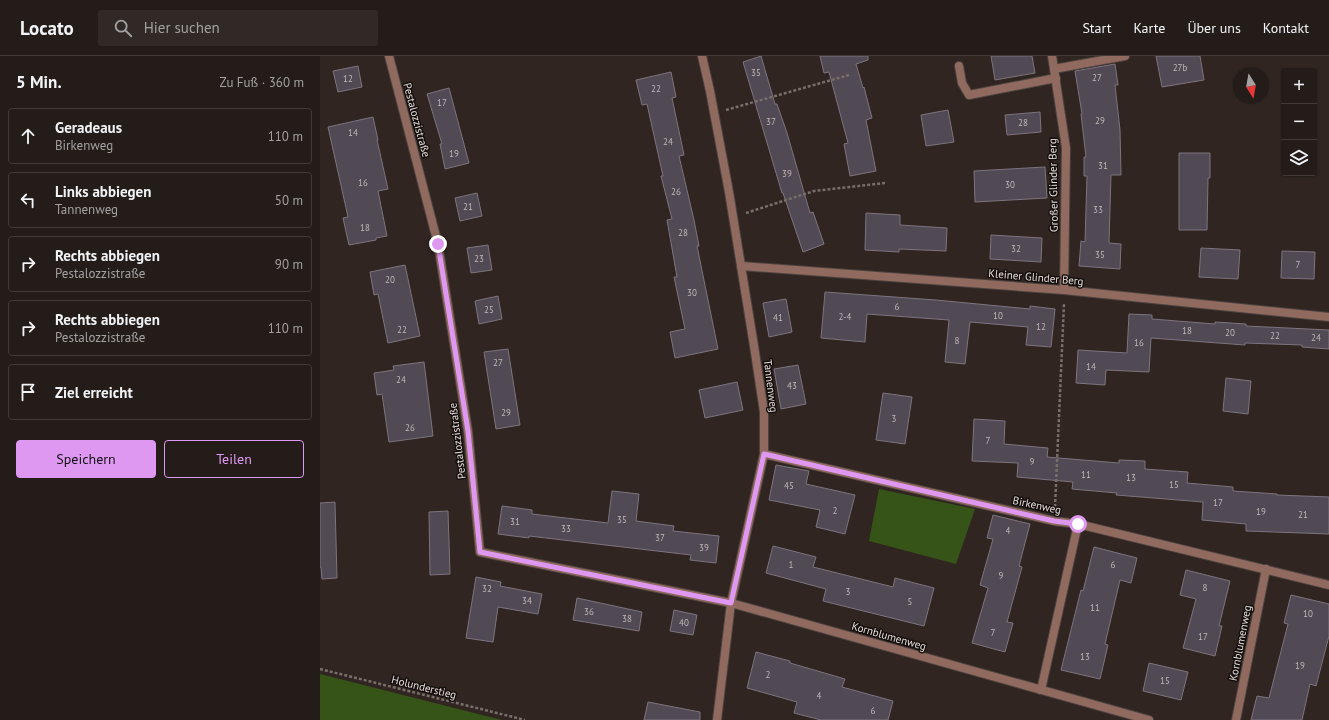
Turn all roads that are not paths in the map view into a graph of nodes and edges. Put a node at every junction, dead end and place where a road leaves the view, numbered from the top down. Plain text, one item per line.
1 (388, 56) edge
2 (702, 56) edge
3 (1052, 56) edge
4 (1125, 56) edge
5 (959, 66) dead end
6 (1054, 69) junction
7 (1056, 78) junction
8 (741, 266) junction
9 (1064, 290) junction
10 (1329, 317) edge
11 (764, 454) junction
12 (1078, 524) junction
13 (1266, 569) junction
14 (1329, 585) edge
15 (731, 603) junction
16 (1041, 690) junction
17 (717, 720) edge
18 (1148, 720) edge
19 (1236, 720) edge

1 - 15 street, Pestalozzistraße
2 - 8 street, Tannenweg
3 - 6 street, Großer Glinder Berg
4 - 6 street
5 - 7 street
6 - 7 street, Großer Glinder Berg
7 - 9 street, Großer Glinder Berg
8 - 9 street, Kleiner Glinder Berg
8 - 11 street, Tannenweg
9 - 10 street, Kleiner Glinder Berg
11 - 12 street, Birkenweg
11 - 15 street, Tannenweg
12 - 13 street, Birkenweg
12 - 16 street
13 - 14 street, Birkenweg
13 - 19 street, Kornblumenweg
15 - 16 street, Kornblumenweg
15 - 17 street, Tannenweg
16 - 18 street, Kornblumenweg

